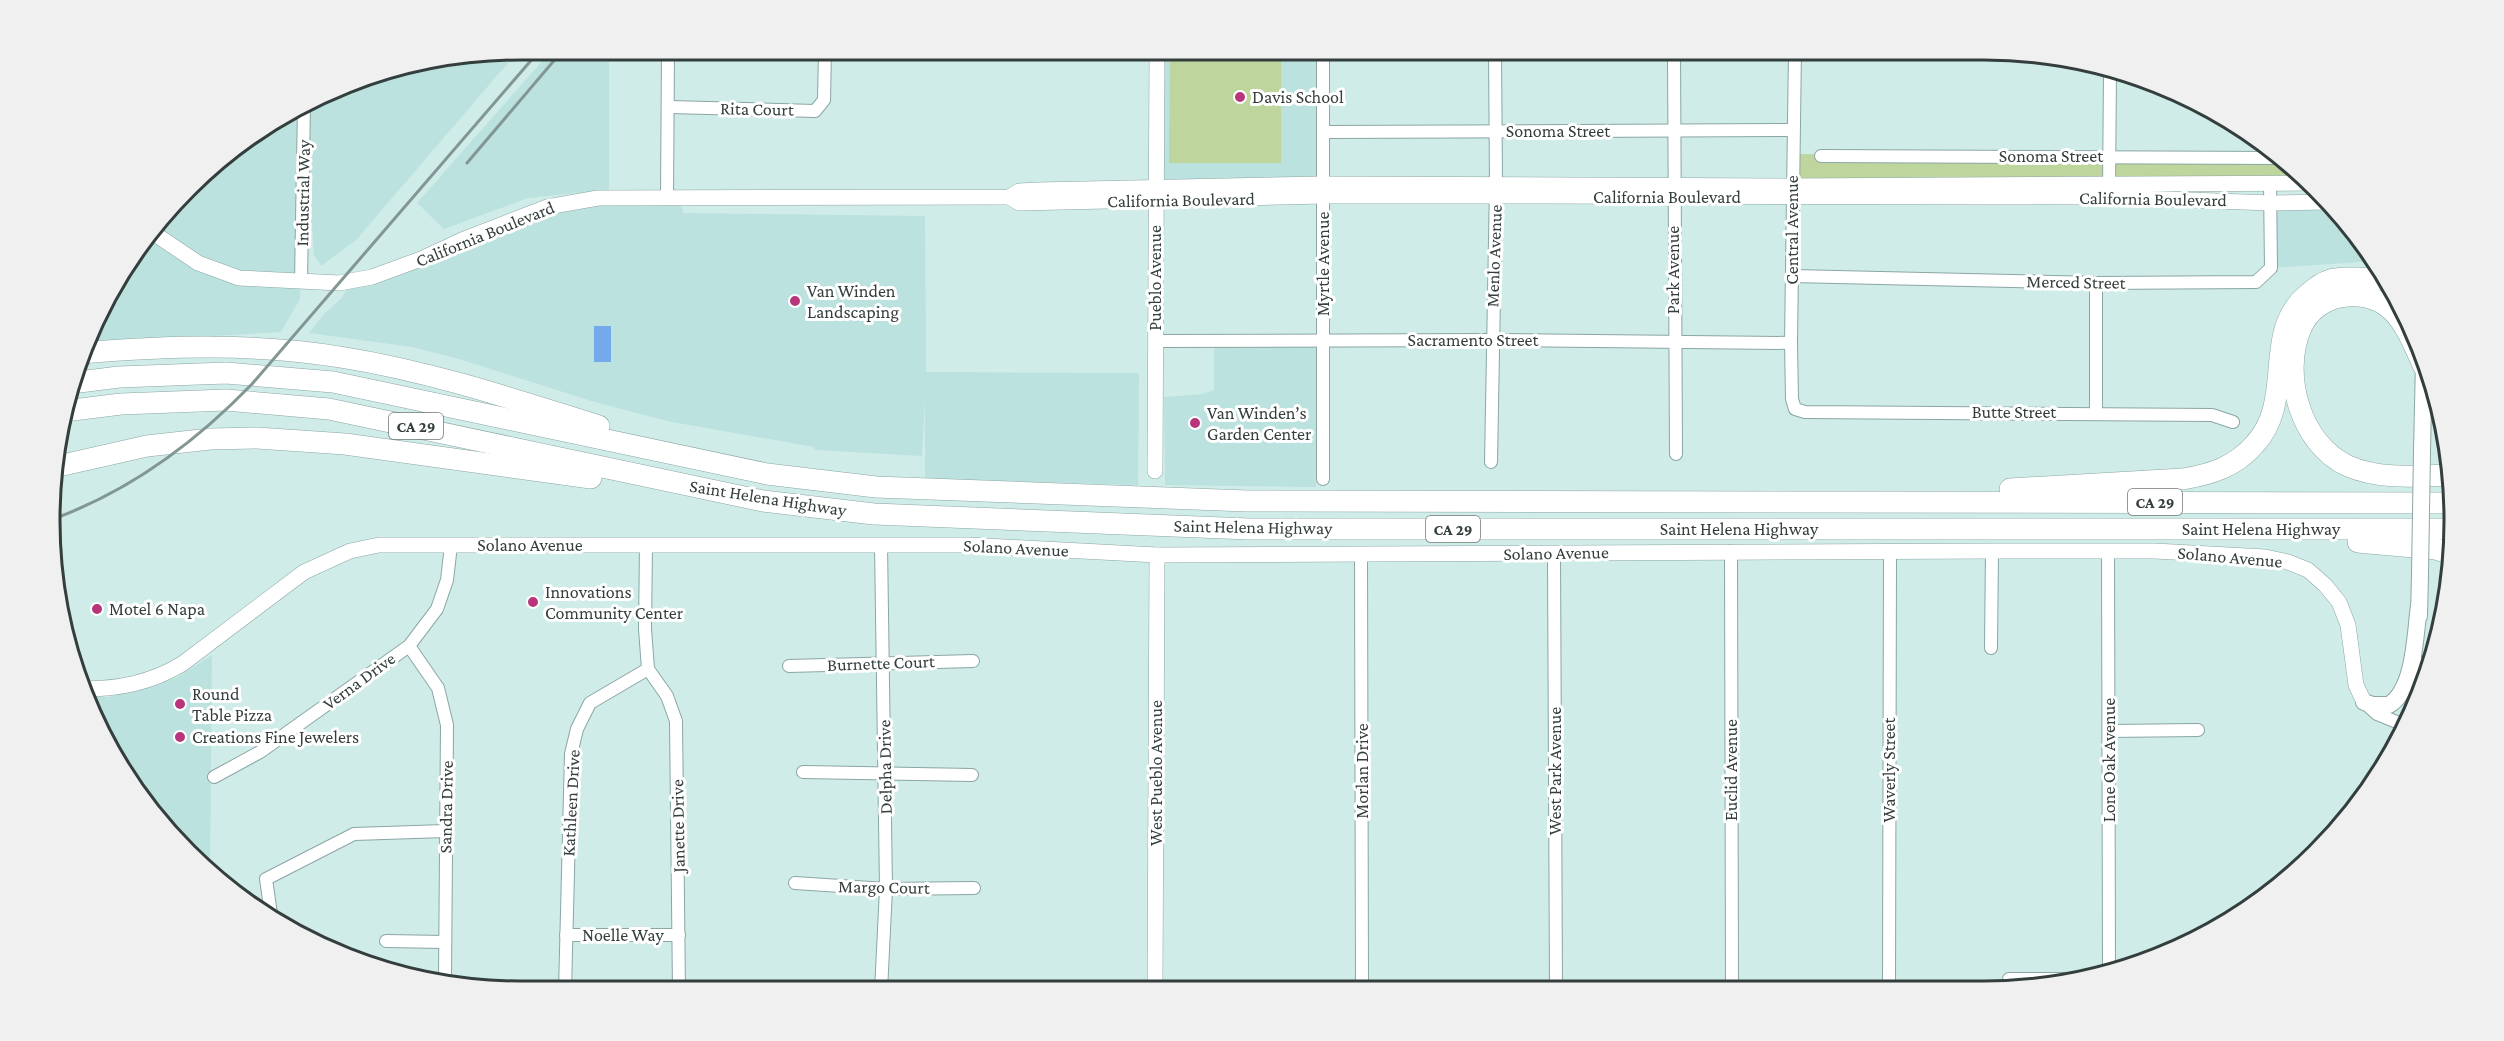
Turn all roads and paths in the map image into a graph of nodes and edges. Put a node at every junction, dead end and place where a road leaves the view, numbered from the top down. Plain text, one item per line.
1 (668, 60) edge
2 (825, 60) edge
3 (1157, 60) edge
4 (1323, 60) edge
5 (1495, 60) edge
6 (1674, 60) edge
7 (1795, 60) edge
8 (2110, 78) edge
9 (670, 107) junction
10 (304, 114) edge
11 (1675, 130) junction
12 (1793, 130) junction
13 (1495, 131) junction
14 (1323, 132) junction
15 (1821, 156) dead end
16 (2110, 156) junction
17 (2267, 158) edge
18 (2270, 183) junction
19 (2296, 183) edge
20 (1323, 190) junction
21 (1673, 190) junction
22 (1496, 191) junction
23 (2109, 191) junction
24 (1792, 192) junction
25 (1155, 195) junction
26 (667, 197) junction
27 (2316, 202) edge
28 (2271, 203) junction
29 (158, 236) edge
30 (1792, 276) junction
31 (2374, 277) edge
32 (301, 282) junction
33 (2096, 283) junction
34 (2398, 319) edge
35 (1492, 340) junction
36 (1155, 341) junction
37 (1322, 341) junction
38 (1673, 342) junction
39 (1791, 343) junction
40 (92, 352) edge
41 (81, 382) edge
42 (2424, 385) edge
43 (1795, 409) joint
44 (74, 410) edge
45 (2096, 412) junction
46 (2233, 422) dead end
47 (1676, 454) dead end
48 (1491, 462) dead end
49 (711, 463) junction
50 (64, 465) edge
51 (1155, 471) dead end
52 (2442, 475) edge
53 (1323, 479) dead end
54 (763, 501) junction
55 (1857, 502) junction
56 (2443, 502) edge
57 (2145, 529) junction
58 (2444, 529) edge
59 (646, 544) junction
60 (881, 544) junction
61 (451, 545) junction
62 (1731, 551) junction
63 (1992, 551) junction
64 (2108, 551) junction
65 (1890, 552) junction
66 (2443, 553) edge
67 (1361, 554) junction
68 (1554, 554) junction
69 (1157, 555) junction
70 (2419, 606) junction
71 (409, 646) junction
72 (1991, 648) dead end
73 (973, 661) dead end
74 (2418, 661) junction
75 (882, 663) junction
76 (789, 666) dead end
77 (648, 669) junction
78 (2420, 670) edge
79 (2418, 675) edge
80 (92, 689) edge
81 (2364, 702) junction
82 (2398, 722) edge
83 (2109, 730) junction
84 (2198, 730) dead end
85 (803, 772) dead end
86 (886, 772) junction
87 (972, 775) dead end
88 (214, 777) dead end
89 (446, 831) junction
90 (795, 883) dead end
91 (974, 888) dead end
92 (886, 889) junction
93 (270, 906) edge
94 (566, 935) junction
95 (679, 935) junction
96 (386, 940) dead end
97 (445, 942) junction
98 (2109, 963) edge
99 (445, 974) edge
100 (2009, 979) dead end
101 (2024, 979) edge
102 (565, 981) edge
103 (679, 981) edge
104 (881, 981) edge
105 (1155, 981) edge
106 (1362, 981) edge
107 (1556, 981) edge
108 (1732, 981) edge
109 (1889, 981) edge

1 - 9 street
2 - 9 street, Rita Court
3 - 25 street, Pueblo Avenue
4 - 14 street, Myrtle Avenue
5 - 13 street, Menlo Avenue
6 - 11 street, Park Avenue
7 - 12 street, Central Avenue
8 - 16 street
9 - 26 street
10 - 32 street, Industrial Way
11 - 12 street, Sonoma Street
11 - 13 street, Sonoma Street
11 - 21 street, Park Avenue
12 - 24 street, Central Avenue
13 - 14 street, Sonoma Street
13 - 22 street, Menlo Avenue
14 - 20 street, Myrtle Avenue
15 - 16 street, Sonoma Street
16 - 17 street, Sonoma Street
16 - 23 street
18 - 19 street, California Boulevard
18 - 23 street, California Boulevard
18 - 28 street, Merced Street
20 - 22 street, California Boulevard
20 - 25 street, California Boulevard
20 - 37 street, Myrtle Avenue
21 - 22 street, California Boulevard
21 - 24 street, California Boulevard
21 - 38 street, Park Avenue
22 - 35 street, Menlo Avenue
23 - 24 street, California Boulevard
23 - 28 street, California Boulevard
24 - 30 street, Central Avenue
25 - 26 street, California Boulevard
25 - 36 street, Pueblo Avenue
26 - 32 street, California Boulevard
27 - 28 street, California Boulevard
28 - 33 street, Merced Street
29 - 32 street, California Boulevard
30 - 33 street, Merced Street
30 - 39 street, Central Avenue
31 - 55 highway
33 - 45 street
34 - 52 highway
35 - 37 street, Sacramento Street
35 - 38 street, Sacramento Street
35 - 48 street, Menlo Avenue
36 - 37 street, Sacramento Street
36 - 51 street, Pueblo Avenue
37 - 53 street, Myrtle Avenue
38 - 39 street, Sacramento Street
38 - 47 street, Park Avenue
39 - 43 street, Central Avenue
40 - 49 highway
41 - 49 highway, Saint Helena Highway / CA 29
42 - 70 main road, bridge
43 - 45 street, Butte Street
44 - 54 highway, Saint Helena Highway / CA 29
45 - 46 street, Butte Street
49 - 55 highway, Saint Helena Highway / CA 29
50 - 54 highway
54 - 57 highway, Saint Helena Highway / CA 29
55 - 56 highway, Saint Helena Highway / CA 29
57 - 58 highway, Saint Helena Highway / CA 29
57 - 66 highway
59 - 60 street, Solano Avenue
59 - 61 street, Solano Avenue
59 - 77 street
60 - 69 street, Solano Avenue
60 - 75 street, Delpha Drive
61 - 71 street, Verna Drive
61 - 80 street, Solano Avenue
62 - 65 street, Solano Avenue
62 - 68 street, Solano Avenue
62 - 108 street, Euclid Avenue
63 - 64 street, Solano Avenue
63 - 65 street, Solano Avenue
63 - 72 street
64 - 81 street, Solano Avenue
64 - 83 street, Lone Oak Avenue
65 - 109 street, Waverly Street
67 - 68 street, Solano Avenue
67 - 69 street, Solano Avenue
67 - 106 street, Morlan Drive
68 - 107 street, West Park Avenue
69 - 105 street, West Pueblo Avenue
70 - 74 main road
70 - 81 main road
71 - 88 street, Verna Drive
71 - 89 street, Sandra Drive
73 - 75 street, Burnette Court
74 - 78 main road
74 - 79 main road
75 - 76 street, Burnette Court
75 - 86 street, Delpha Drive
77 - 94 street, Kathleen Drive
77 - 95 street, Janette Drive
81 - 82 street
83 - 84 street
83 - 98 street, Lone Oak Avenue
85 - 86 street
86 - 87 street
86 - 92 street, Delpha Drive
89 - 93 street
89 - 97 street, Sandra Drive
90 - 92 street, Margo Court
91 - 92 street, Margo Court
92 - 104 street, Delpha Drive
94 - 95 street, Noelle Way
94 - 102 street, Kathleen Drive
95 - 103 street, Janette Drive
96 - 97 street
97 - 99 street, Sandra Drive
100 - 101 street

